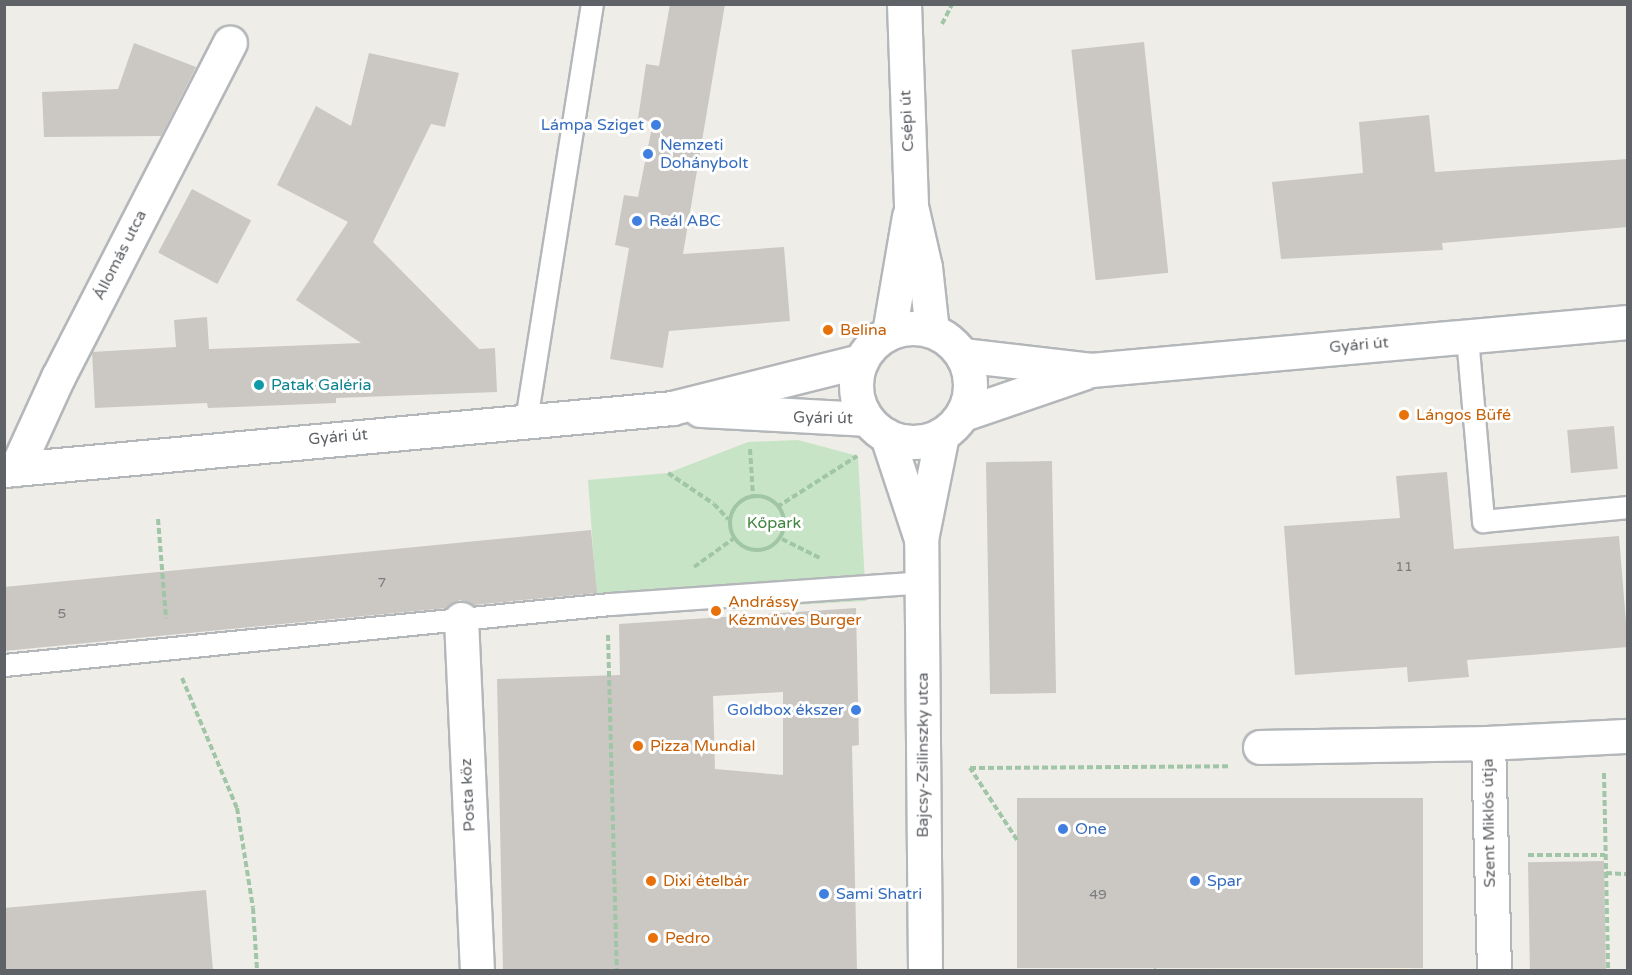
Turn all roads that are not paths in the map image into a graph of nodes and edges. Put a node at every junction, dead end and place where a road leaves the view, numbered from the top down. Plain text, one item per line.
1 (592, 4) edge
2 (900, 15) edge
3 (230, 43) dead end
4 (911, 206) junction
5 (1628, 322) edge
6 (932, 331) junction
7 (889, 333) junction
8 (1467, 337) junction
9 (962, 355) junction
10 (861, 361) junction
11 (1091, 370) junction
12 (672, 408) junction
13 (526, 420) junction
14 (952, 424) junction
15 (876, 428) junction
16 (10, 470) edge
17 (1628, 507) edge
18 (921, 539) junction
19 (922, 582) junction
20 (460, 619) junction
21 (4, 665) edge
22 (1628, 736) edge
23 (1488, 743) junction
24 (1250, 756) road end
25 (477, 970) edge
26 (925, 970) edge
27 (1494, 970) edge

1 - 13 lane
2 - 4 street, Csépi út
3 - 16 street, Állomás utca
4 - 6 street, Csépi út
4 - 7 street, Csépi út
5 - 8 street, Gyári út
6 - 7 street
6 - 9 street
7 - 10 street
8 - 11 street, Gyári út
8 - 17 lane
9 - 11 street, Gyári út
9 - 14 street
10 - 12 street, Gyári út
10 - 15 street
11 - 14 street, Gyári út
12 - 13 street, Gyári út
12 - 15 street, Gyári út
13 - 16 street, Gyári út
14 - 15 street
14 - 18 street, Bajcsy-Zsilinszky utca
15 - 18 street, Bajcsy-Zsilinszky utca
18 - 19 street, Bajcsy-Zsilinszky utca
19 - 20 lane
19 - 26 street, Bajcsy-Zsilinszky utca
20 - 21 lane
20 - 25 street, Posta köz
22 - 23 street, Szent Miklós útja
23 - 24 street
23 - 27 street, Szent Miklós útja

